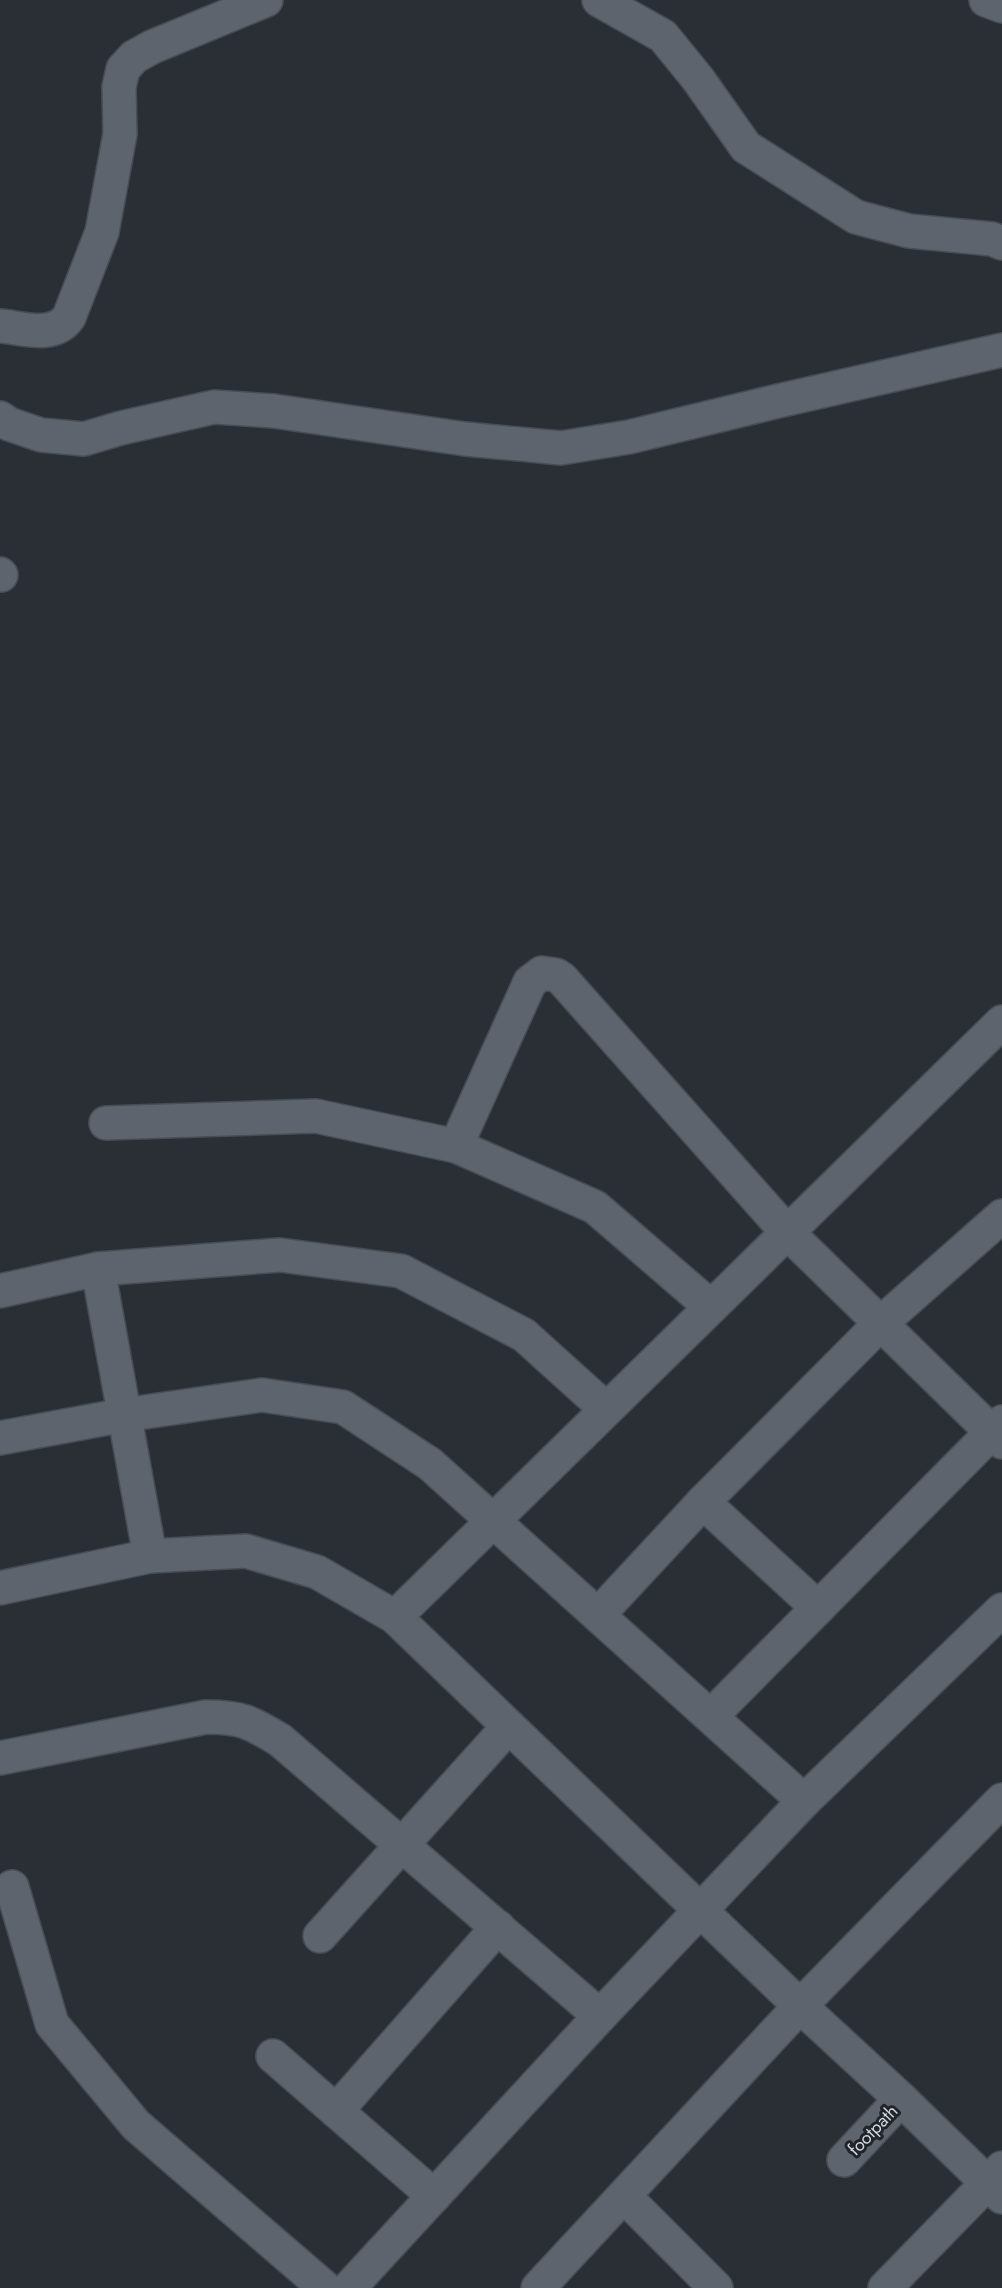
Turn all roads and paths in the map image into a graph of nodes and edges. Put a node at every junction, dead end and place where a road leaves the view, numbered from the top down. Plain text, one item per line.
1 (262, 0) edge
2 (599, 0) edge
3 (986, 0) edge
4 (1002, 6) edge
5 (1002, 243) edge
6 (0, 326) edge
7 (1002, 350) edge
8 (0, 418) edge
9 (1002, 1022) edge
10 (106, 1123) dead end
11 (456, 1146) junction
12 (1002, 1216) edge
13 (787, 1232) junction
14 (98, 1269) junction
15 (0, 1291) edge
16 (711, 1307) junction
17 (881, 1323) junction
18 (606, 1409) junction
19 (124, 1415) junction
20 (999, 1432) edge
21 (0, 1438) edge
22 (703, 1502) junction
23 (493, 1521) junction
24 (150, 1556) junction
25 (0, 1588) edge
26 (818, 1608) junction
27 (1002, 1610) edge
28 (598, 1615) junction
29 (394, 1617) junction
30 (711, 1716) junction
31 (508, 1727) junction
32 (0, 1758) edge
33 (804, 1801) junction
34 (1000, 1807) edge
35 (403, 1844) junction
36 (12, 1887) dead end
37 (700, 1910) junction
38 (498, 1928) junction
39 (320, 1936) dead end
40 (800, 2006) junction
41 (600, 2016) junction
42 (273, 2056) dead end
43 (901, 2099) junction
44 (336, 2111) junction
45 (844, 2160) dead end
46 (997, 2182) edge
47 (434, 2196) junction
48 (624, 2196) junction
49 (325, 2288) edge
50 (349, 2288) edge
51 (538, 2288) edge
52 (716, 2288) edge
53 (885, 2288) edge

1 - 6 street
2 - 5 street
3 - 4 street
7 - 8 street
9 - 13 street
10 - 11 street
11 - 13 street
11 - 16 street
12 - 17 street
13 - 16 street
13 - 17 street
14 - 15 street
14 - 18 street
14 - 19 street
16 - 18 street
17 - 20 street
17 - 22 street
18 - 23 street
19 - 21 street
19 - 23 street
19 - 24 street
20 - 26 street
22 - 26 street
22 - 28 street
23 - 28 street
23 - 29 street
24 - 25 street
24 - 29 street
26 - 30 street
27 - 33 street
28 - 30 street
29 - 31 street
30 - 33 street
31 - 35 street
31 - 37 street
32 - 35 street
33 - 37 street
34 - 40 street
35 - 38 street
35 - 39 street
36 - 49 street
37 - 40 street
37 - 41 street
38 - 41 street
38 - 44 street
40 - 43 street
40 - 48 street
41 - 47 street
42 - 44 street
43 - 45 street, footpath
43 - 46 street
44 - 47 street
46 - 53 street
47 - 50 street
48 - 51 street
48 - 52 street

